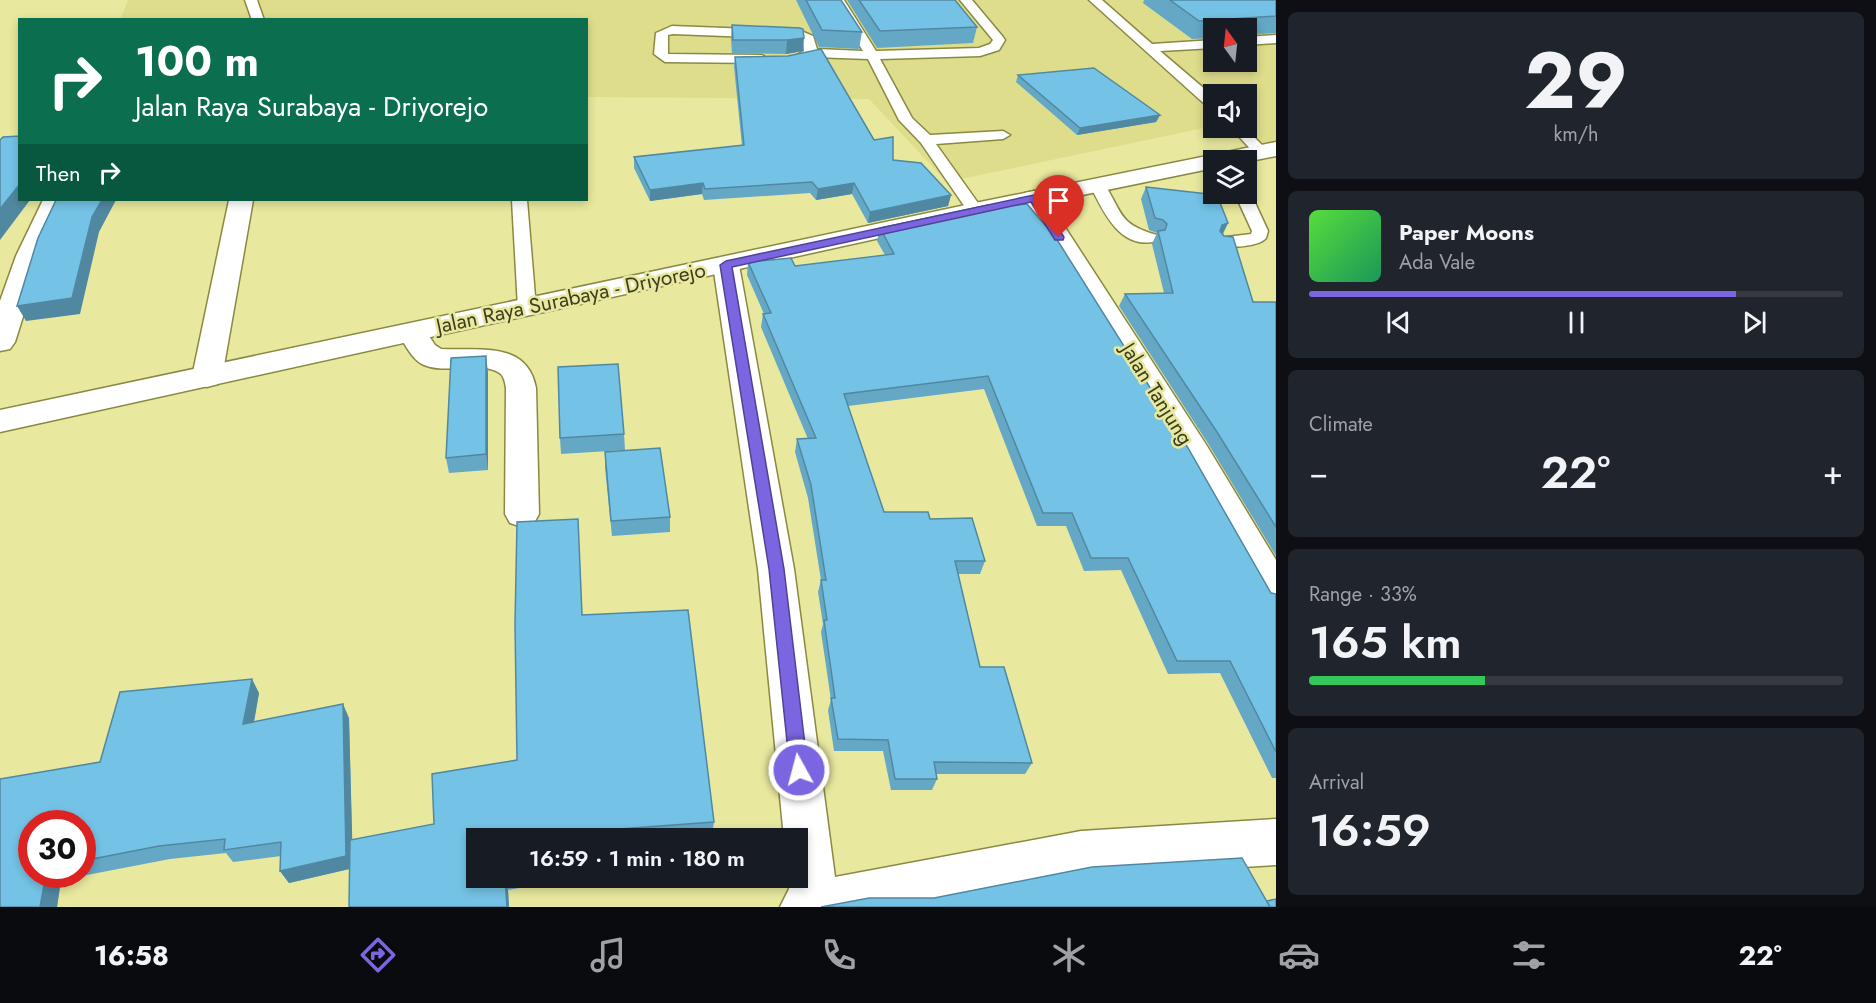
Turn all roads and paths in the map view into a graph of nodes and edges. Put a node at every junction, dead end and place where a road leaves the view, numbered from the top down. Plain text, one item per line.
1 (251, 0) edge
2 (838, 0) edge
3 (966, 0) edge
4 (1095, 0) edge
5 (257, 18) edge
6 (1276, 39) edge
7 (1257, 40) edge
8 (1203, 45) edge
9 (1150, 48) junction
10 (811, 53) junction
11 (872, 54) junction
12 (1203, 95) edge
13 (1003, 135) dead end
14 (1252, 138) edge
15 (926, 140) junction
16 (1268, 150) edge
17 (1203, 163) edge
18 (1098, 185) junction
19 (1034, 198) junction
20 (55, 201) edge
21 (241, 201) edge
22 (519, 201) edge
23 (1248, 204) edge
24 (975, 210) junction
25 (1151, 238) dead end
26 (1224, 242) edge
27 (726, 265) junction
28 (527, 308) junction
29 (413, 333) junction
30 (0, 342) edge
31 (207, 377) junction
32 (0, 421) edge
33 (522, 514) dead end
34 (1276, 593) edge
35 (1276, 843) edge
36 (809, 906) edge

1 - 5 lane
2 - 11 lane
3 - 11 lane
4 - 9 lane
6 - 7 lane
8 - 9 lane
9 - 12 lane
10 - 10 lane
10 - 11 lane
11 - 15 lane
13 - 15 lane
14 - 16 lane
15 - 24 lane
17 - 18 street, Jalan Raya Surabaya - Driyorejo
18 - 19 street, Jalan Raya Surabaya - Driyorejo
18 - 25 lane
19 - 24 street, Jalan Raya Surabaya - Driyorejo
19 - 34 street, Jalan Tanjung
20 - 30 street
21 - 31 street
22 - 28 lane
23 - 26 lane
24 - 27 street, Jalan Raya Surabaya - Driyorejo
27 - 28 street, Jalan Raya Surabaya - Driyorejo
27 - 36 street
28 - 29 street, Jalan Raya Surabaya - Driyorejo
29 - 31 street, Jalan Raya Surabaya - Driyorejo
29 - 33 street
31 - 32 street, Jalan Raya Surabaya - Driyorejo
35 - 36 street

